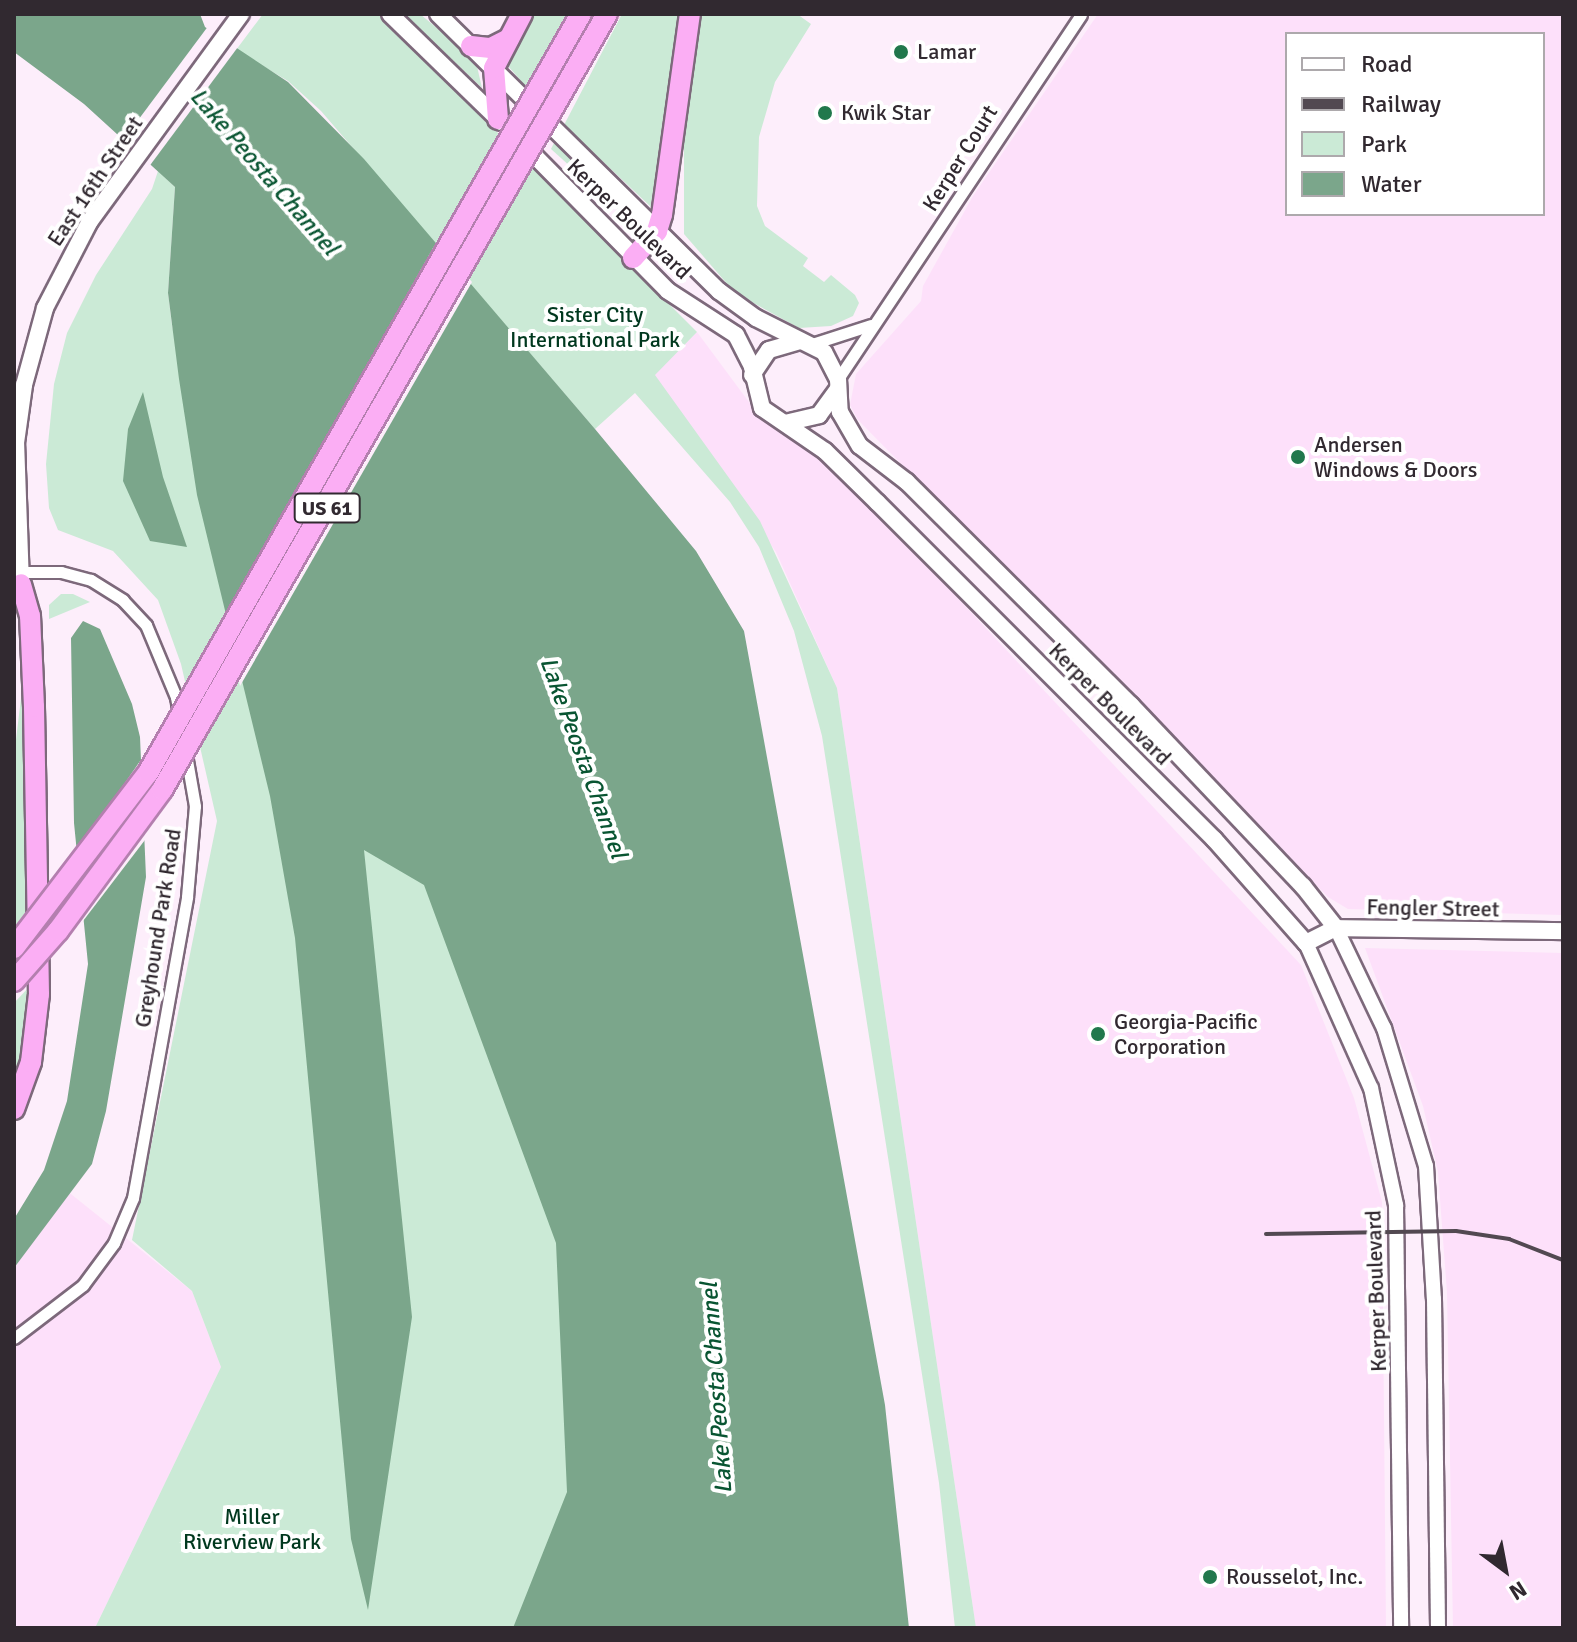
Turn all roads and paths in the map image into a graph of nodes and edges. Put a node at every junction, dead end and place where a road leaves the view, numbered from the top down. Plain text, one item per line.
1 (241, 14) edge
2 (390, 14) edge
3 (438, 14) edge
4 (522, 14) edge
5 (581, 14) edge
6 (607, 14) edge
7 (690, 14) edge
8 (1081, 14) edge
9 (509, 39) junction
10 (471, 46) junction
11 (494, 68) junction
12 (498, 119) junction
13 (657, 231) junction
14 (633, 258) junction
15 (875, 323) junction
16 (807, 342) junction
17 (752, 375) junction
18 (838, 383) junction
19 (785, 423) junction
20 (18, 576) edge
21 (14, 613) edge
22 (1336, 928) junction
23 (1563, 931) edge
24 (1306, 943) junction
25 (14, 948) edge
26 (14, 981) edge
27 (14, 1109) edge
28 (14, 1338) edge
29 (1401, 1628) edge
30 (1438, 1628) edge

1 - 20 main road, East 16th Street
2 - 12 main road, Kerper Boulevard
3 - 10 main road, Kerper Boulevard
4 - 9 highway
5 - 25 highway, US 61, bridge
6 - 26 highway, US 61, bridge
7 - 13 highway
8 - 15 street, Kerper Court
9 - 10 highway
9 - 11 highway
10 - 11 main road, Kerper Boulevard
11 - 12 highway
11 - 13 main road, Kerper Boulevard
12 - 14 main road, Kerper Boulevard
13 - 14 highway
13 - 16 main road, Kerper Boulevard
14 - 17 main road, Kerper Boulevard
15 - 16 street
15 - 18 street, Kerper Court
16 - 17 main road
16 - 18 main road, Kerper Boulevard
17 - 19 main road, Kerper Boulevard
18 - 19 main road
18 - 22 main road, Kerper Boulevard
19 - 24 main road, Kerper Boulevard
20 - 21 highway
20 - 27 highway
20 - 28 street, Greyhound Park Road
22 - 23 main road, Fengler Street
22 - 24 main road, Fengler Street
22 - 30 street, Kerper Boulevard
24 - 29 street, Kerper Boulevard

